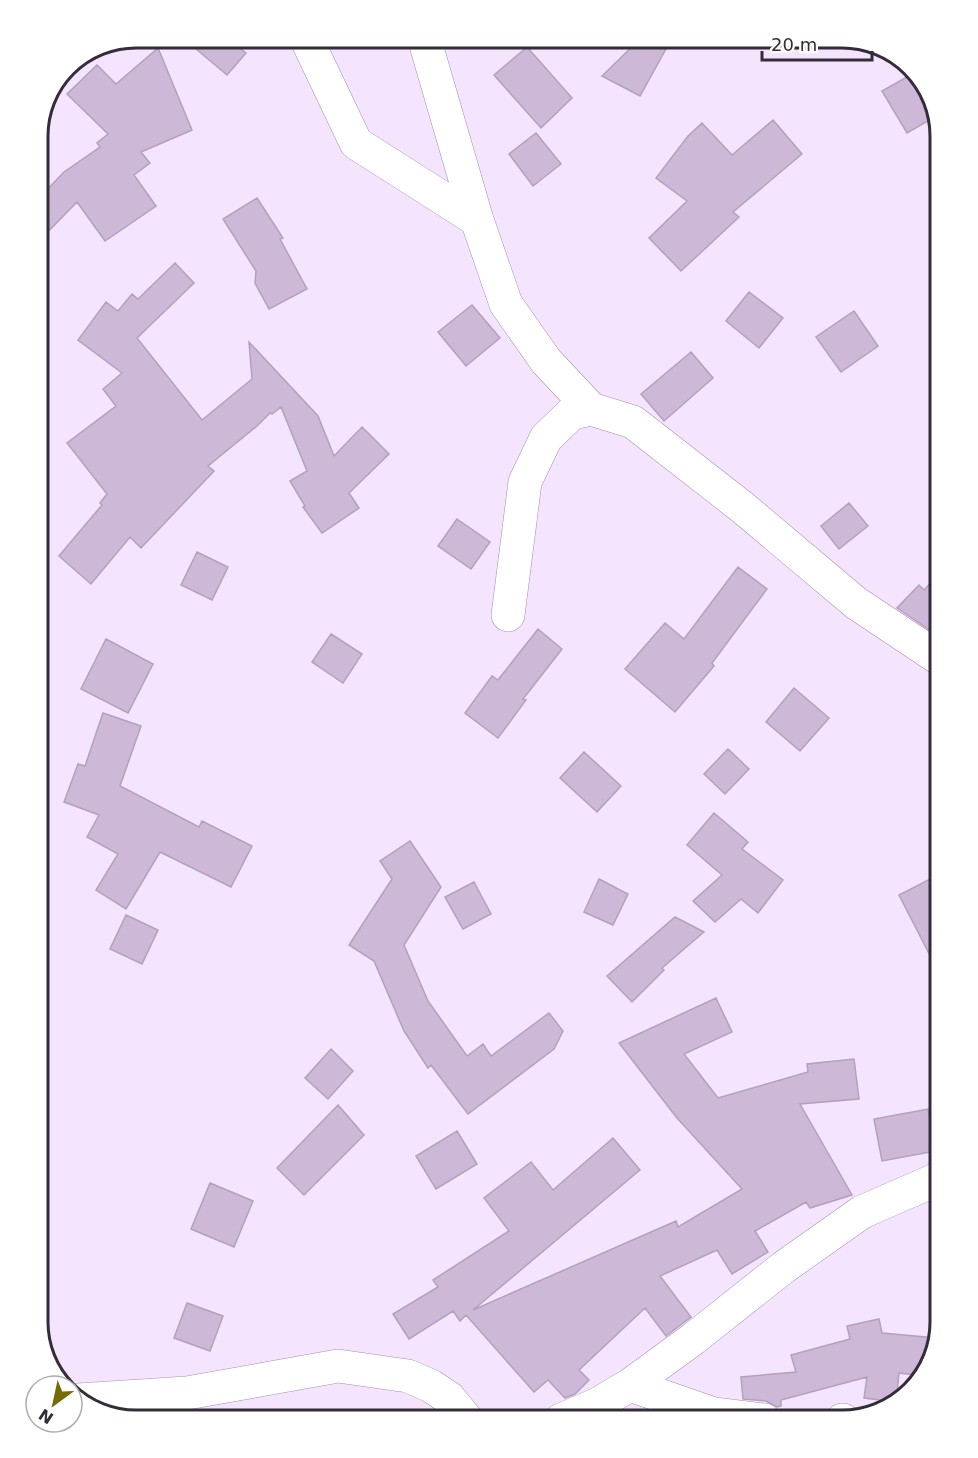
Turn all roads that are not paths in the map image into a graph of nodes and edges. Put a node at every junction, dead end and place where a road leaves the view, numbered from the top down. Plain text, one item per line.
1 (311, 48) edge
2 (427, 48) edge
3 (477, 220) junction
4 (591, 409) junction
5 (508, 615) dead end
6 (930, 652) edge
7 (930, 1182) edge
8 (630, 1384) junction
9 (94, 1399) edge
10 (459, 1410) edge
11 (584, 1410) edge
12 (703, 1410) edge

1 - 3 street
2 - 3 street
3 - 4 street
4 - 5 street
4 - 6 street
7 - 8 street
8 - 11 street
8 - 12 street
9 - 10 street

